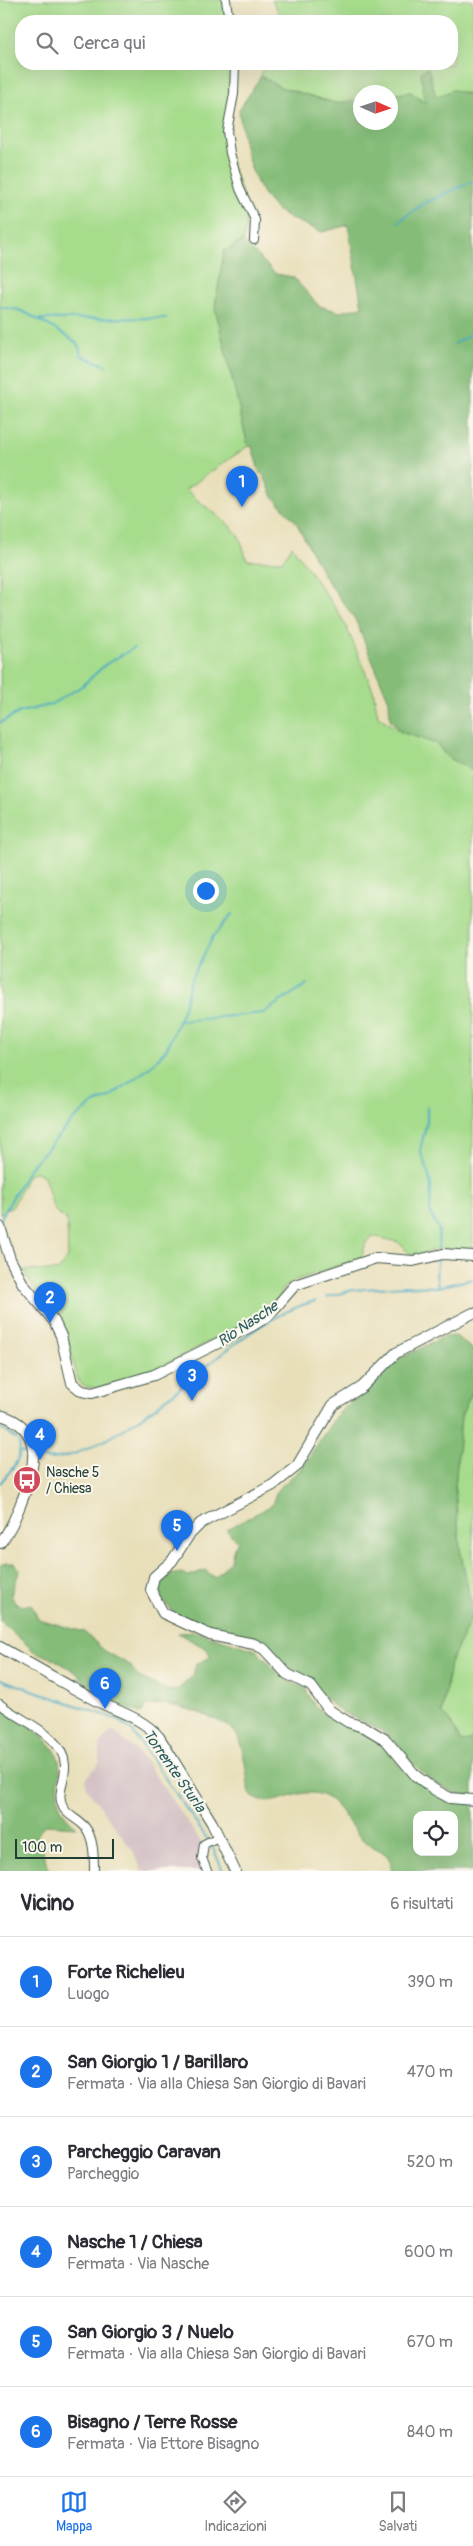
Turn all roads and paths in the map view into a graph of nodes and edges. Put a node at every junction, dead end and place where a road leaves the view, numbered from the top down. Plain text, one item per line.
1 (226, 0) edge
2 (228, 15) edge
3 (235, 70) edge
4 (254, 240) dead end
5 (1, 1229) edge
6 (473, 1256) edge
7 (473, 1313) edge
8 (0, 1415) edge
9 (0, 1543) edge
10 (0, 1647) edge
11 (0, 1704) edge
12 (473, 1800) edge
13 (217, 1837) junction
14 (94, 1871) edge
15 (207, 1871) edge
16 (235, 1871) edge

1 - 2 street
3 - 4 street
5 - 6 street
7 - 12 street
8 - 9 street
10 - 13 street
11 - 14 street
13 - 15 street
13 - 16 street

